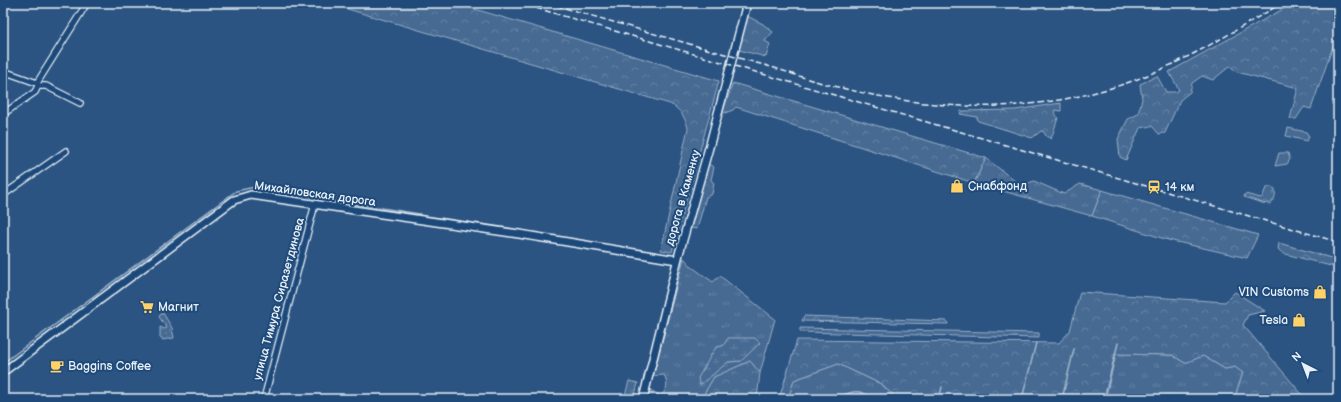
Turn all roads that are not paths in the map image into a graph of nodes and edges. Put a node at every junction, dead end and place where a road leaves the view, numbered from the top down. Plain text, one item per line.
1 (87, 3) edge
2 (747, 3) edge
3 (3, 71) edge
4 (38, 84) junction
5 (80, 103) dead end
6 (3, 114) edge
7 (66, 151) dead end
8 (3, 195) edge
9 (315, 204) junction
10 (677, 260) junction
11 (3, 372) edge
12 (264, 399) edge
13 (643, 399) edge

1 - 4 street
2 - 10 street, дорога в Каменку
3 - 4 street
4 - 5 street
4 - 6 street
7 - 8 street
9 - 10 street, Михайловская дорога
9 - 11 street, Михайловская дорога
9 - 12 street, улица Тимура Сиразетдинова
10 - 13 street, дорога в Каменку

